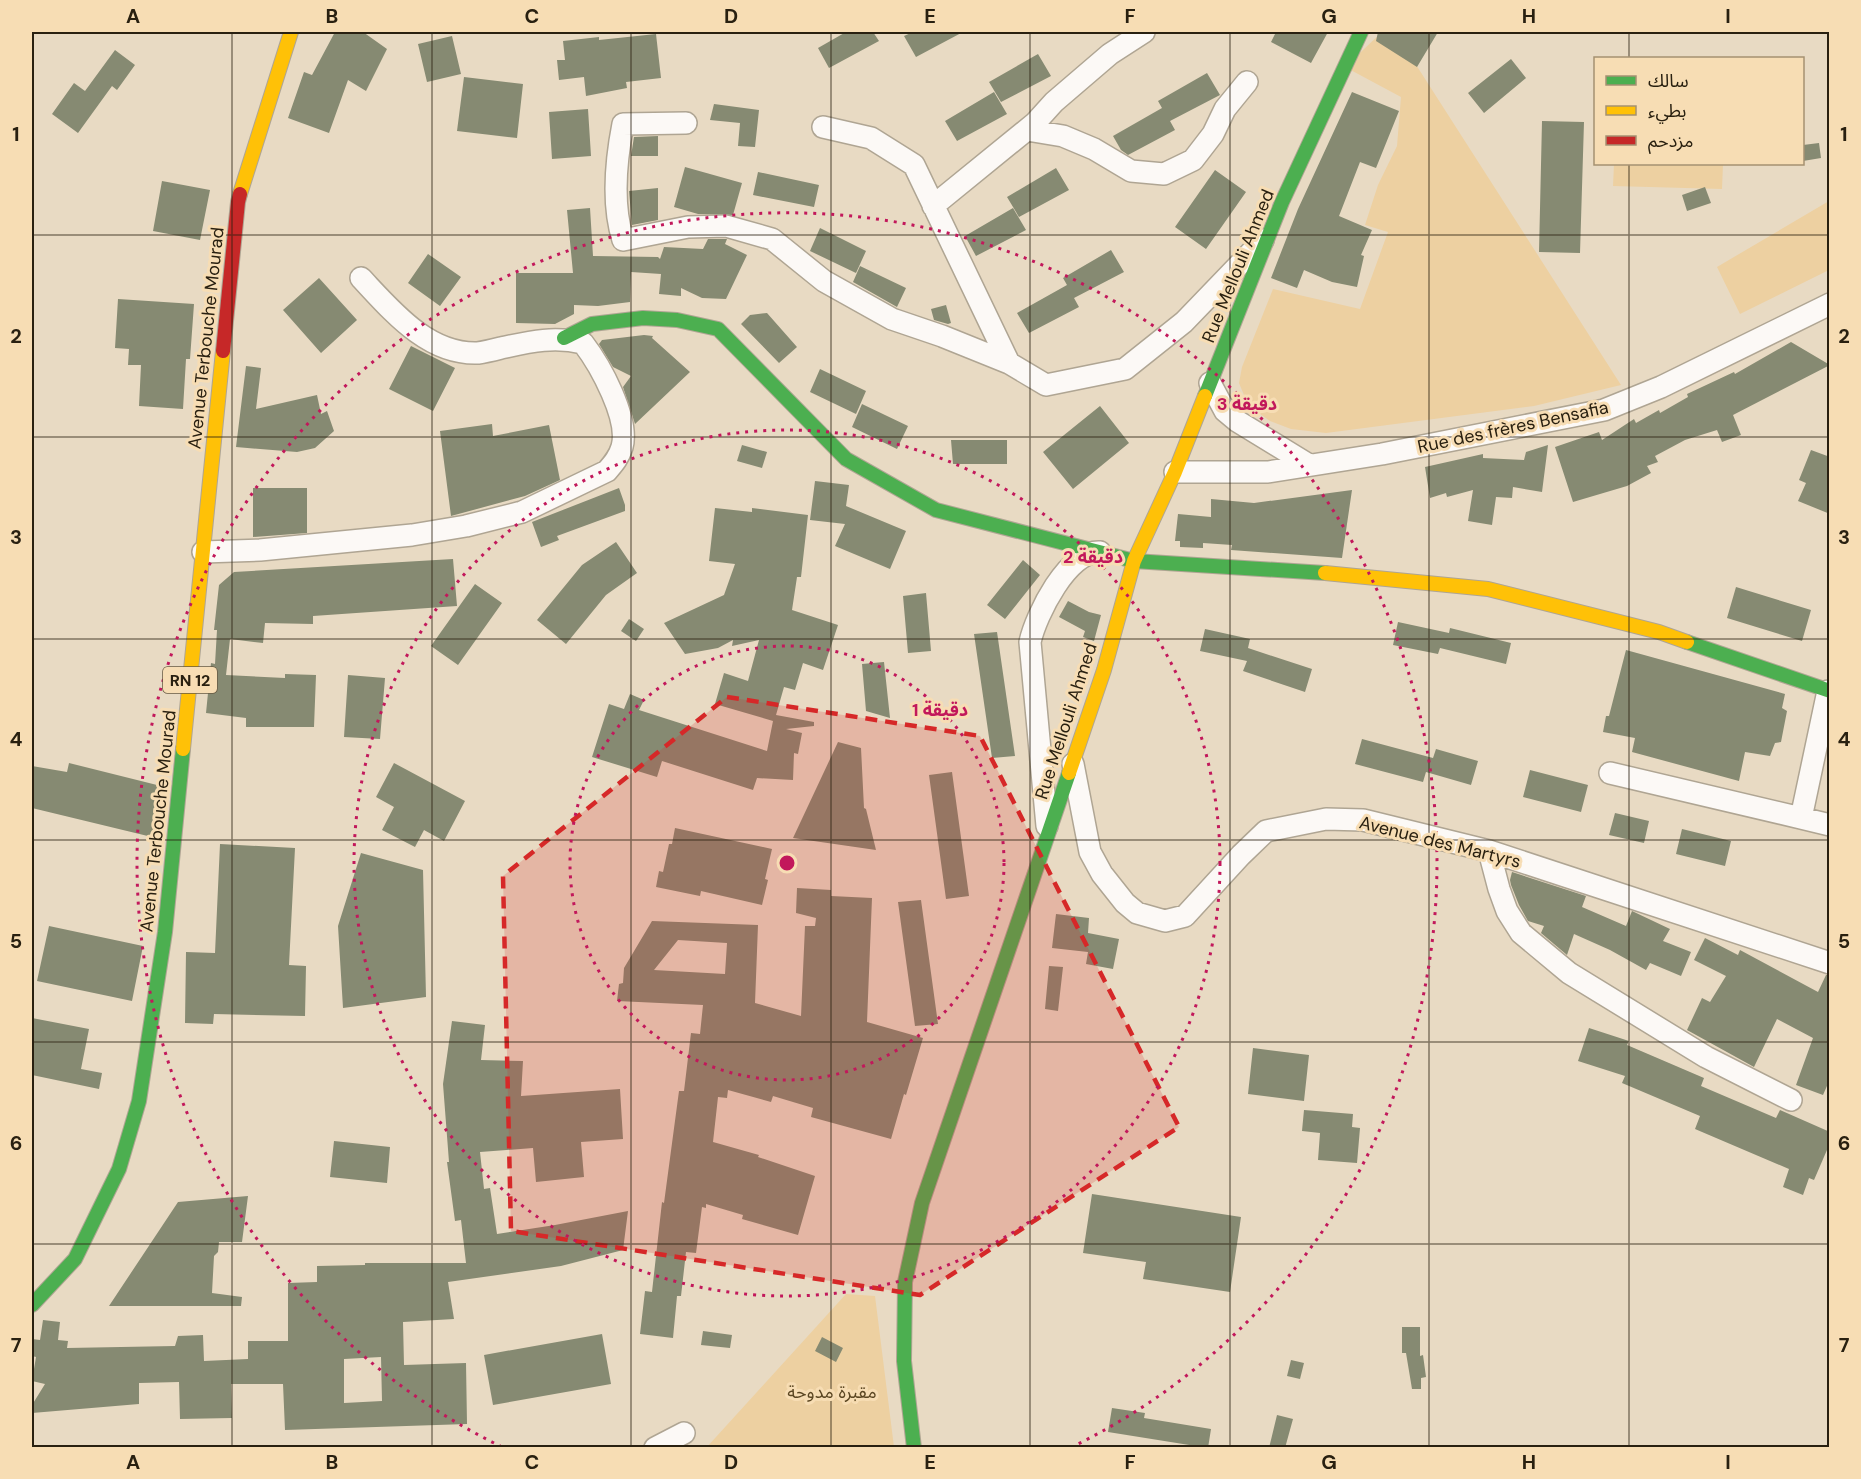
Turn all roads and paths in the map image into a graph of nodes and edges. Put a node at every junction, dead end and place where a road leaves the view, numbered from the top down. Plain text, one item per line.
1 (291, 32) edge
2 (1144, 32) edge
3 (1361, 32) edge
4 (1247, 82) dead end
5 (686, 123) dead end
6 (823, 127) dead end
7 (1027, 130) junction
8 (933, 206) junction
9 (1271, 232) junction
10 (361, 278) dead end
11 (1830, 304) edge
12 (564, 339) junction
13 (1009, 363) junction
14 (1210, 383) junction
15 (1309, 465) junction
16 (1175, 472) junction
17 (203, 552) junction
18 (1100, 552) junction
19 (1134, 561) junction
20 (1829, 691) edge
21 (1073, 760) junction
22 (1610, 773) dead end
23 (1801, 818) junction
24 (1830, 825) edge
25 (1048, 834) junction
26 (1489, 851) junction
27 (1830, 963) edge
28 (1791, 1100) dead end
29 (32, 1305) edge
30 (684, 1433) dead end
31 (655, 1448) edge
32 (914, 1448) edge

1 - 17 street, Avenue Terbouche Mourad / RN 12
2 - 7 street
3 - 9 street, Rue Mellouli Ahmed
4 - 7 street
5 - 13 street
6 - 8 street
7 - 8 street
8 - 13 street
9 - 13 street
9 - 14 street, Rue Mellouli Ahmed
10 - 12 street
11 - 15 street, Rue des frères Bensafia
12 - 17 street
12 - 18 street
14 - 15 street
14 - 16 street, Rue Mellouli Ahmed
15 - 16 street, Rue des frères Bensafia
16 - 19 street, Rue Mellouli Ahmed
17 - 29 street, Avenue Terbouche Mourad / RN 12
18 - 19 street
18 - 25 street
19 - 20 street
19 - 21 street, Rue Mellouli Ahmed
20 - 23 street
21 - 25 street, Rue Mellouli Ahmed
21 - 26 street, Avenue des Martyrs
22 - 23 street
23 - 24 street
25 - 32 street, Rue Mellouli Ahmed
26 - 27 street, Avenue des Martyrs
26 - 28 street
30 - 31 street

